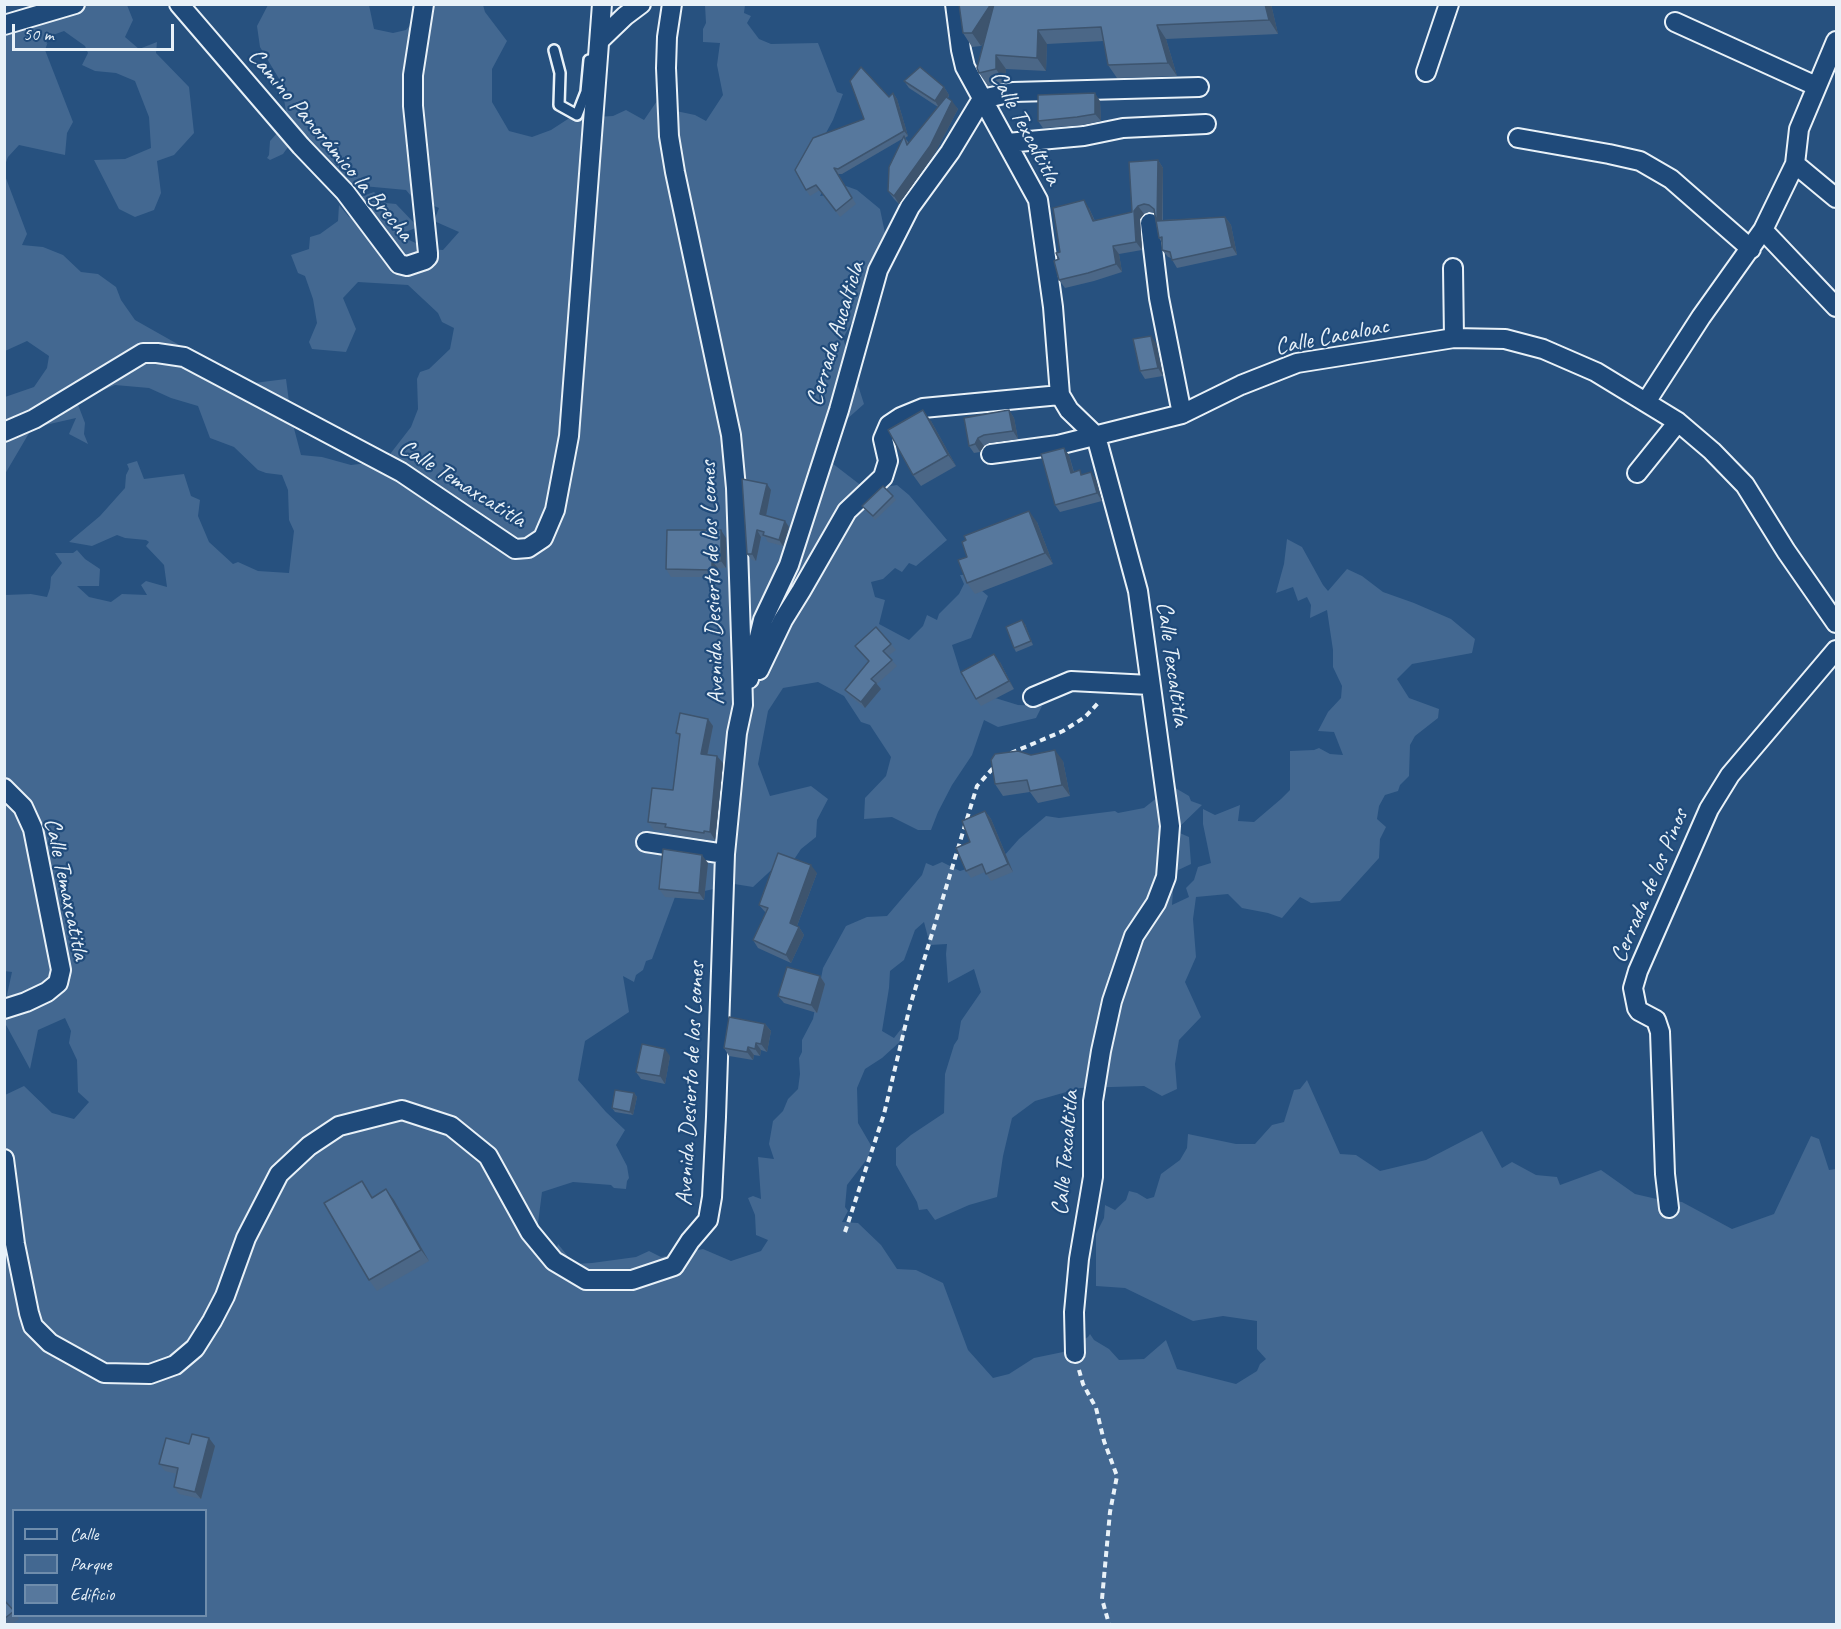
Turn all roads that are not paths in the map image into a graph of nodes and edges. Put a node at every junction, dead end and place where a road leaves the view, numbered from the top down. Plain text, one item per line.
1 (75, 4) edge
2 (179, 4) edge
3 (424, 4) edge
4 (602, 4) edge
5 (641, 4) edge
6 (672, 4) edge
7 (955, 4) edge
8 (1449, 4) edge
9 (1675, 22) dead end
10 (4, 25) edge
11 (600, 40) junction
12 (1836, 41) edge
13 (554, 50) dead end
14 (1426, 72) dead end
15 (1816, 86) junction
16 (1199, 87) dead end
17 (982, 99) junction
18 (1206, 124) dead end
19 (1518, 138) dead end
20 (1007, 143) junction
21 (1795, 164) junction
22 (1836, 198) edge
23 (1150, 223) dead end
24 (1763, 230) junction
25 (1751, 249) junction
26 (1453, 268) dead end
27 (1836, 307) edge
28 (1454, 338) junction
29 (1060, 395) junction
30 (1646, 402) junction
31 (1182, 414) junction
32 (1678, 422) junction
33 (4, 432) edge
34 (1096, 436) junction
35 (991, 454) dead end
36 (1637, 472) dead end
37 (1829, 596) edge
38 (1836, 623) edge
39 (1836, 650) edge
40 (1150, 685) junction
41 (1033, 697) dead end
42 (743, 705) junction
43 (4, 788) edge
44 (646, 842) dead end
45 (725, 854) junction
46 (4, 1010) edge
47 (4, 1159) edge
48 (1669, 1208) dead end
49 (1075, 1353) road end

1 - 10 street
2 - 3 street, Camino Panorámico la Brecha
4 - 11 street, Calle Temaxcatitla
5 - 11 street
6 - 42 street, Avenida Desierto de los Leones
7 - 17 street, Calle Texcaltitla
8 - 14 street
9 - 15 street
11 - 13 lane
11 - 33 street, Calle Temaxcatitla
12 - 15 street
15 - 21 street
16 - 17 street
17 - 20 street, Calle Texcaltitla
17 - 42 street, Cerrada Aucalticla
18 - 20 street
19 - 25 street
20 - 29 street, Calle Texcaltitla
21 - 22 street
21 - 24 street
23 - 31 street
24 - 25 street
24 - 27 street
25 - 30 street
26 - 28 street
28 - 30 street, Calle Cacaloac
28 - 31 street, Calle Cacaloac
29 - 34 street
29 - 42 street
30 - 32 street, Calle Cacaloac
31 - 34 street, Calle Cacaloac
32 - 36 street
32 - 37 street, Calle Cacaloac
34 - 35 street, Calle Cacaloac
34 - 40 street, Calle Texcaltitla
37 - 38 street, Calle Cacaloac
39 - 48 street, Cerrada de los Pinos
40 - 41 street
40 - 49 street, Calle Texcaltitla
42 - 45 street, Avenida Desierto de los Leones
43 - 46 street, Calle Temaxcatitla
44 - 45 street
45 - 47 street, Avenida Desierto de los Leones

